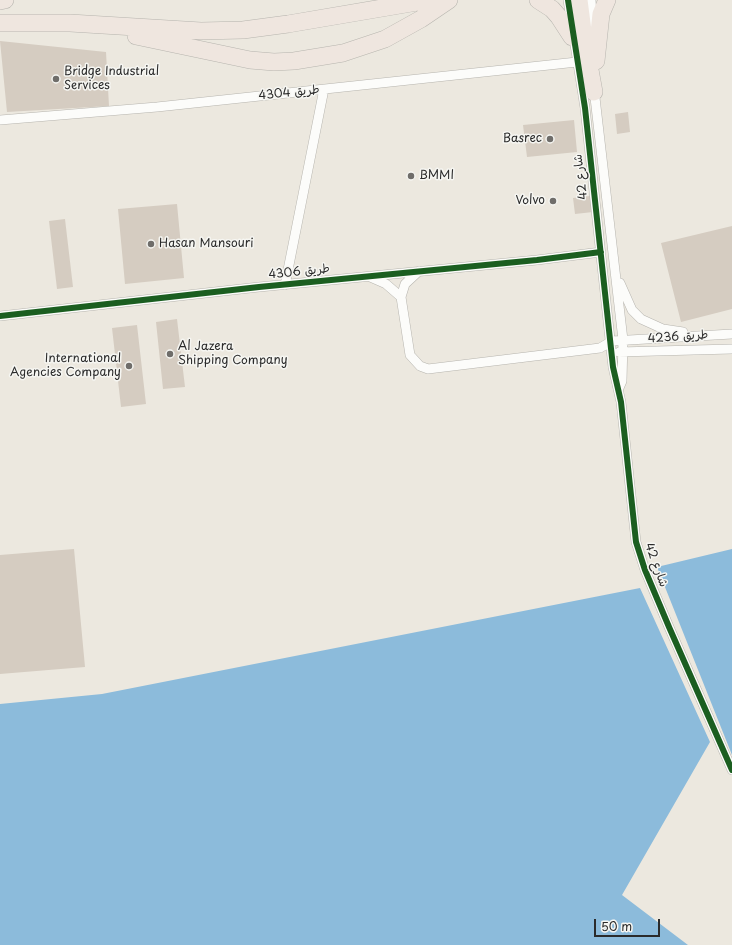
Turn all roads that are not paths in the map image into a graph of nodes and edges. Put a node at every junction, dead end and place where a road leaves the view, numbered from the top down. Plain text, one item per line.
1 (5, 0) edge
2 (429, 0) edge
3 (449, 0) edge
4 (538, 0) edge
5 (568, 0) edge
6 (579, 0) edge
7 (591, 0) edge
8 (606, 0) edge
9 (0, 1) edge
10 (0, 23) edge
11 (39, 24) junction
12 (572, 37) junction
13 (596, 61) junction
14 (577, 62) junction
15 (324, 90) junction
16 (594, 92) junction
17 (0, 120) edge
18 (602, 157) junction
19 (590, 158) junction
20 (601, 252) junction
21 (418, 271) junction
22 (616, 272) junction
23 (369, 276) junction
24 (285, 285) junction
25 (400, 298) junction
26 (0, 316) edge
27 (732, 334) edge
28 (703, 335) junction
29 (623, 340) junction
30 (612, 341) junction
31 (600, 348) junction
32 (732, 349) edge
33 (624, 352) junction
34 (612, 353) junction
35 (619, 388) junction
36 (732, 770) edge

1 - 9 highway
2 - 11 highway
3 - 11 highway
4 - 12 highway
5 - 12 street, شارع 42
6 - 16 highway
7 - 13 street, شارع 42
8 - 13 highway
10 - 11 highway
12 - 14 street, شارع 42
13 - 16 street, شارع 42
14 - 15 street, طريق 4304
14 - 19 street, شارع 42
15 - 17 street, طريق 4304
15 - 24 street, طريق 4306
16 - 18 street, شارع 42
18 - 19 street
18 - 22 street, شارع 42
19 - 20 street, شارع 42
20 - 21 street, طريق 4306
20 - 30 street, شارع 42
21 - 23 street, طريق 4306
21 - 25 street
22 - 28 street
22 - 29 street, شارع 42
23 - 24 street, طريق 4306
23 - 25 street
24 - 26 street, طريق 4306
25 - 31 street
27 - 28 street, طريق 4236
28 - 29 street, طريق 4236
29 - 30 street
29 - 33 street, شارع 42
30 - 31 street
30 - 34 street, شارع 42
31 - 34 street
32 - 33 street, طريق 4236
33 - 34 street
33 - 35 street, شارع 42
34 - 35 street, شارع 42
35 - 36 street, شارع 42

